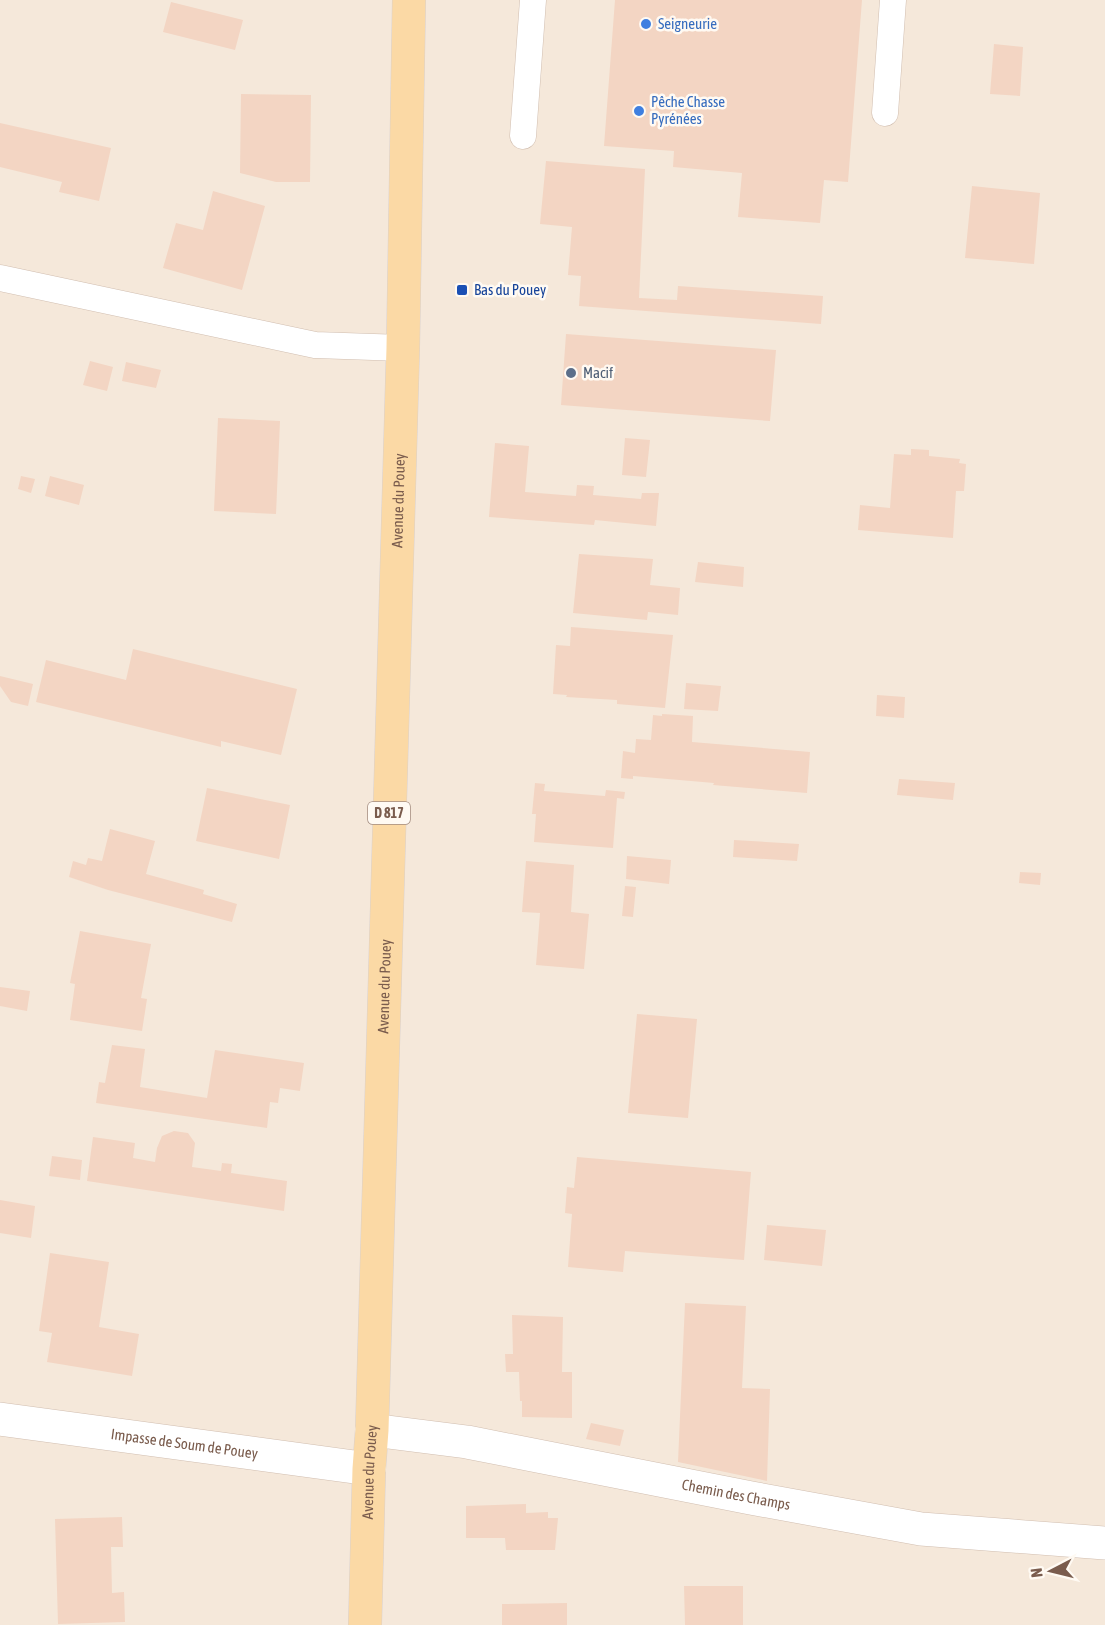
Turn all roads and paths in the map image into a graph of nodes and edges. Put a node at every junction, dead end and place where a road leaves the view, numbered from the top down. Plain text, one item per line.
1 (409, 0) edge
2 (533, 0) edge
3 (893, 0) edge
4 (885, 113) dead end
5 (523, 136) dead end
6 (0, 278) edge
7 (403, 348) junction
8 (0, 1419) edge
9 (372, 1430) junction
10 (369, 1468) junction
11 (1105, 1544) edge
12 (365, 1625) edge

1 - 7 main road, Avenue du Pouey / D 817
2 - 5 lane
3 - 4 lane
6 - 7 lane
7 - 9 main road, Avenue du Pouey / D 817
8 - 10 street, Impasse de Soum de Pouey
9 - 10 main road, Avenue du Pouey / D 817
9 - 11 street, Chemin des Champs
10 - 12 main road, Avenue du Pouey / D 817

